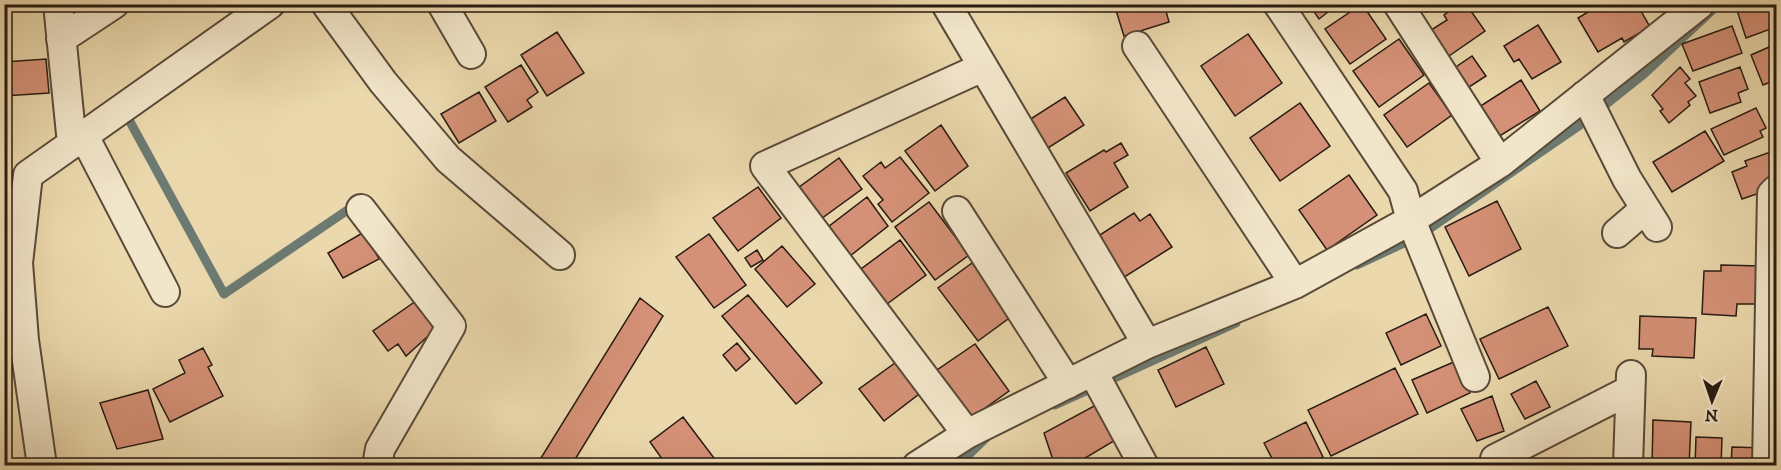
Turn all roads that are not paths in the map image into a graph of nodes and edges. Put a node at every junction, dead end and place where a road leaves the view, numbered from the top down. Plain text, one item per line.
1 (58, 4) edge
2 (114, 4) edge
3 (270, 4) edge
4 (326, 4) edge
5 (442, 4) edge
6 (946, 4) edge
7 (1278, 4) edge
8 (1398, 4) edge
9 (1700, 4) edge
10 (62, 39) junction
11 (1137, 46) dead end
12 (471, 54) dead end
13 (983, 67) junction
14 (1586, 96) junction
15 (78, 140) junction
16 (1500, 163) junction
17 (1776, 190) edge
18 (361, 209) dead end
19 (957, 211) dead end
20 (1411, 221) junction
21 (1617, 233) dead end
22 (560, 255) dead end
23 (11, 265) edge
24 (1295, 284) junction
25 (165, 292) dead end
26 (1147, 344) junction
27 (1085, 377) junction
28 (1475, 377) dead end
29 (967, 434) junction
30 (1495, 459) dead end
31 (42, 465) edge
32 (376, 465) edge
33 (916, 465) edge
34 (1144, 465) edge
35 (1628, 465) edge
36 (1767, 465) edge

1 - 10 street
2 - 10 street
3 - 15 street
4 - 22 street
5 - 12 street
6 - 13 street
7 - 20 street
8 - 16 street
9 - 14 street
10 - 15 street
11 - 24 street
13 - 26 street
13 - 29 street
14 - 16 street
14 - 21 street
15 - 23 street
15 - 25 street
16 - 20 street
17 - 36 street
18 - 32 street
19 - 27 street
20 - 24 street
20 - 28 street
23 - 31 street
24 - 26 street
26 - 27 street
27 - 29 street
27 - 34 street
29 - 33 street
30 - 35 street

